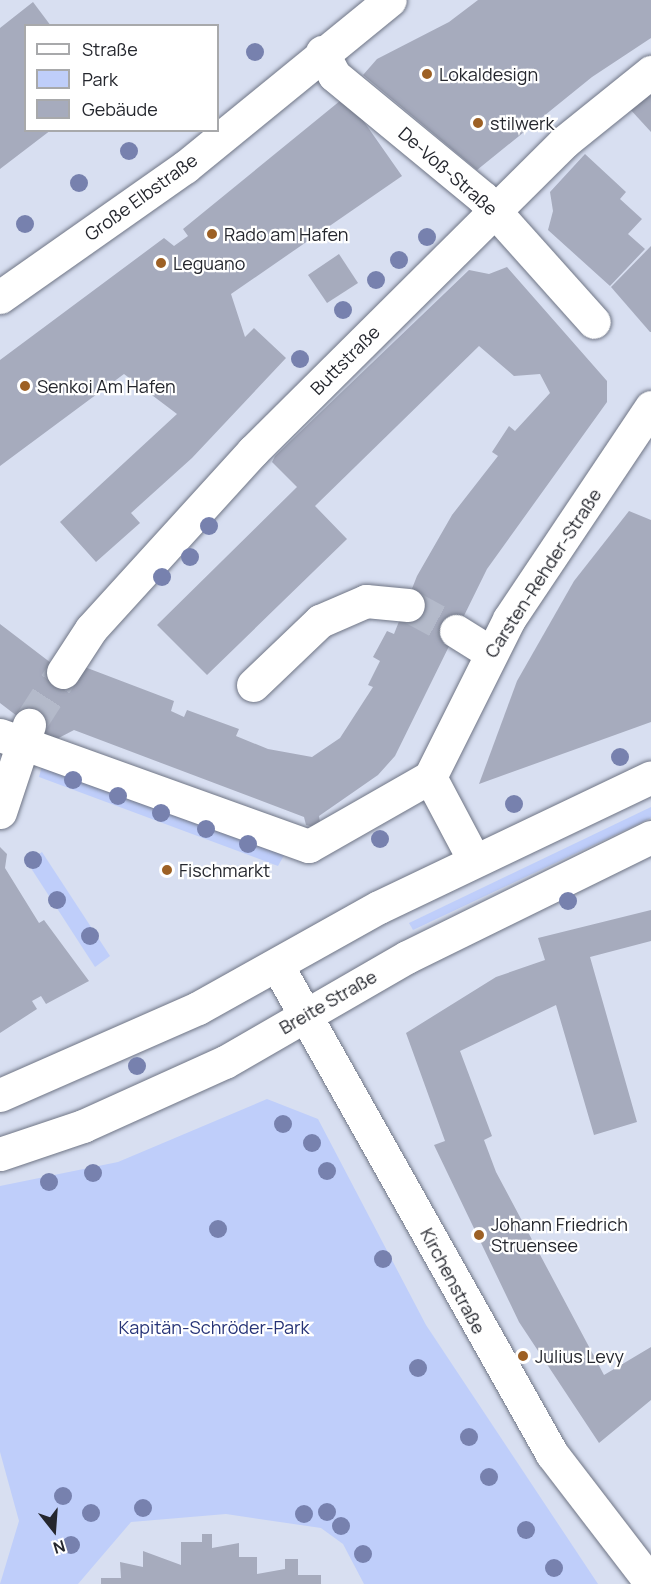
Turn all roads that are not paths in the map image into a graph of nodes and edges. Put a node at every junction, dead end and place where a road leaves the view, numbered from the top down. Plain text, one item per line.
1 (390, 0) edge
2 (322, 52) junction
3 (651, 72) edge
4 (495, 211) junction
5 (0, 297) edge
6 (596, 321) dead end
7 (651, 407) edge
8 (408, 605) tunnel mouth
9 (456, 631) tunnel mouth
10 (490, 652) junction
11 (63, 672) tunnel mouth
12 (253, 685) dead end
13 (18, 734) edge
14 (430, 777) junction
15 (651, 777) edge
16 (0, 812) edge
17 (651, 837) edge
18 (474, 860) junction
19 (277, 965) junction
20 (307, 1012) junction
21 (0, 1095) edge
22 (0, 1154) edge
23 (646, 1565) edge

1 - 2 street, Große Elbstraße
2 - 4 street, De-Voß-Straße
2 - 5 street, Große Elbstraße
3 - 4 street, Buttstraße
4 - 6 street, De-Voß-Straße
4 - 11 street, Buttstraße
7 - 10 street, Carsten-Rehder-Straße
8 - 12 street
9 - 10 street
10 - 14 street, Carsten-Rehder-Straße
13 - 14 street
13 - 16 street
14 - 18 street
15 - 18 street
17 - 20 street, Breite Straße
18 - 19 street
19 - 20 street, Kirchenstraße
19 - 21 street
20 - 22 street, Breite Straße
20 - 23 street, Kirchenstraße

